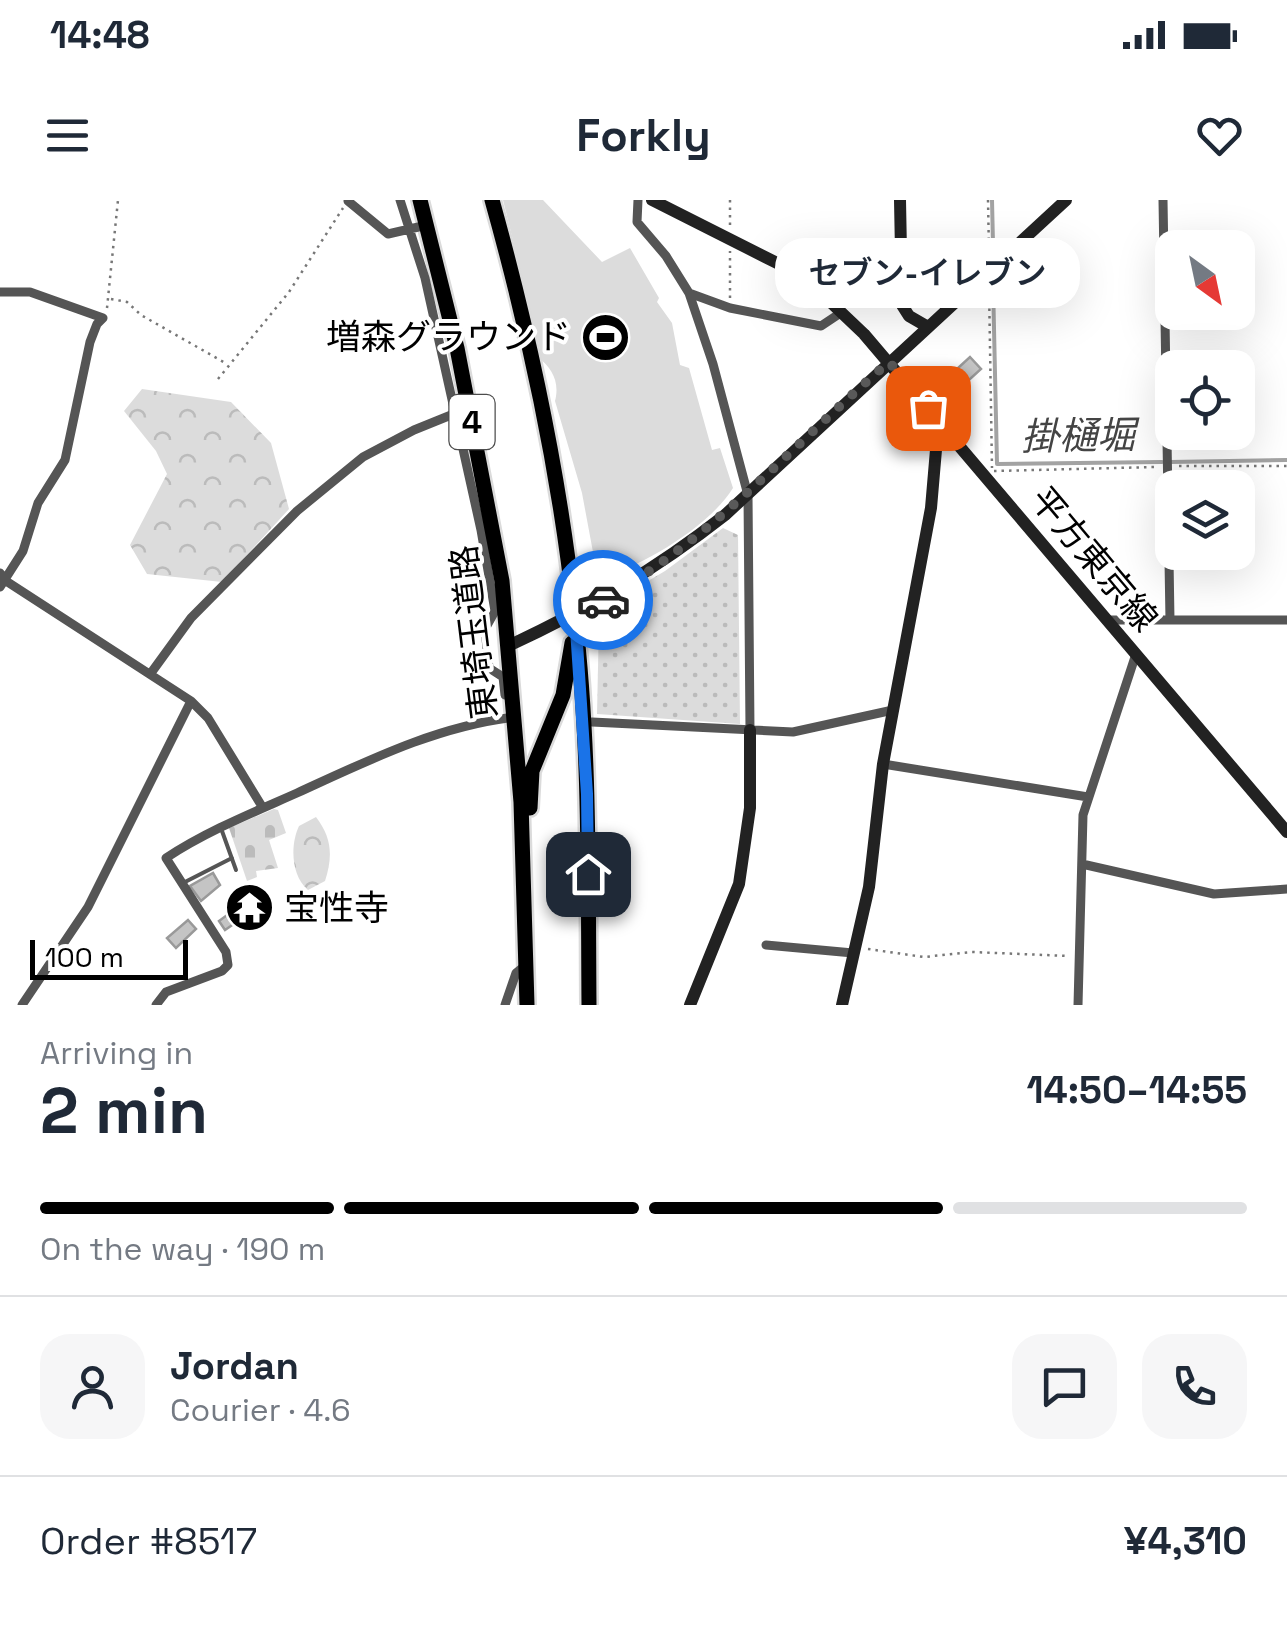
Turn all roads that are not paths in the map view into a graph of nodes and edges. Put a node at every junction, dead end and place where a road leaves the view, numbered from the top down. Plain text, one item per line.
1 (400, 200) edge
2 (420, 200) edge
3 (492, 200) edge
4 (638, 200) edge
5 (652, 200) edge
6 (900, 200) edge
7 (1066, 200) edge
8 (1163, 200) edge
9 (348, 202) edge
10 (426, 226) junction
11 (407, 228) junction
12 (0, 292) edge
13 (689, 293) junction
14 (842, 312) junction
15 (928, 326) junction
16 (889, 362) junction
17 (456, 413) junction
18 (945, 428) junction
19 (748, 495) junction
20 (2, 580) edge
21 (575, 614) junction
22 (1106, 620) junction
23 (1170, 620) junction
24 (1287, 620) edge
25 (508, 646) junction
26 (1136, 654) junction
27 (151, 673) junction
28 (192, 701) junction
29 (893, 710) junction
30 (511, 718) junction
31 (592, 722) dead end
32 (750, 730) junction
33 (883, 764) junction
34 (1088, 796) junction
35 (263, 808) junction
36 (220, 826) junction
37 (1287, 832) edge
38 (524, 847) junction
39 (232, 858) junction
40 (1082, 864) junction
41 (236, 870) dead end
42 (182, 883) junction
43 (1287, 889) edge
44 (766, 945) dead end
45 (853, 950) junction
46 (526, 965) junction
47 (22, 1005) edge
48 (156, 1005) edge
49 (505, 1005) edge
50 (527, 1005) edge
51 (589, 1005) edge
52 (690, 1005) edge
53 (842, 1005) edge
54 (1078, 1005) edge

1 - 11 street
2 - 10 highway, 東埼玉道路 / 4
3 - 21 highway, 4
4 - 13 street
5 - 14 street, 平方東京線
6 - 15 street
7 - 15 street
8 - 23 street
9 - 11 street
10 - 11 street
10 - 25 highway, 東埼玉道路 / 4
11 - 17 street
12 - 20 street
13 - 14 street
13 - 19 street
14 - 16 street, 平方東京線
15 - 16 street
16 - 18 street, 平方東京線
16 - 19 street
17 - 27 street
17 - 30 street
18 - 22 street, 平方東京線
18 - 29 street
19 - 21 street
19 - 32 street
20 - 27 street
21 - 25 street
21 - 38 highway
21 - 51 highway, 4
22 - 23 street
22 - 26 street, 平方東京線
23 - 24 street
25 - 30 highway, 東埼玉道路 / 4
26 - 34 street
26 - 37 street, 平方東京線
27 - 28 street
28 - 35 street
28 - 47 street
29 - 32 street
29 - 33 street
30 - 35 street
30 - 38 highway, 東埼玉道路 / 4
31 - 32 street
32 - 52 street
33 - 34 street
33 - 45 street
34 - 40 street
35 - 36 street
36 - 39 lane
36 - 42 street
38 - 46 highway, 東埼玉道路 / 4
39 - 41 lane
39 - 42 lane
40 - 43 street
40 - 54 street
42 - 48 street
44 - 45 street
45 - 53 street
46 - 49 street
46 - 50 highway, 東埼玉道路 / 4

